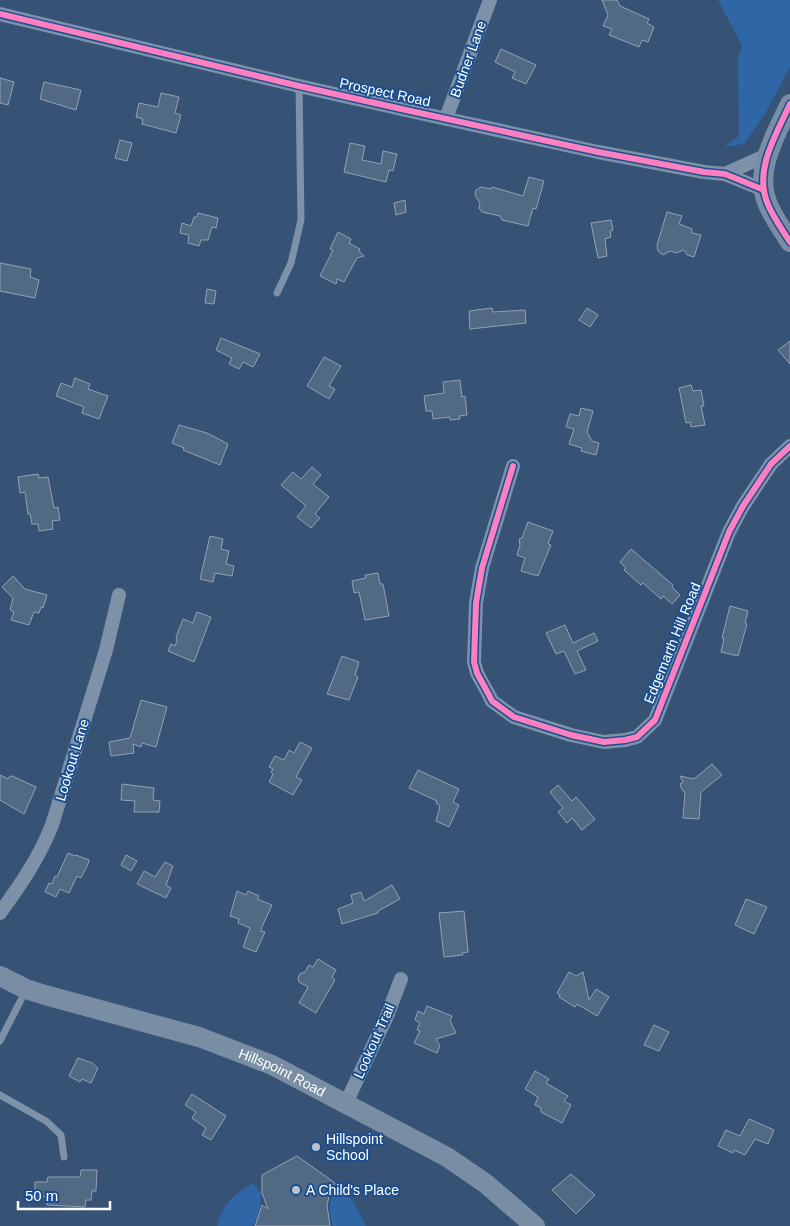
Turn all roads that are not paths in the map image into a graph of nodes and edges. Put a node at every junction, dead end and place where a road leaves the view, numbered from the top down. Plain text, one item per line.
1 (490, 0) edge
2 (0, 14) edge
3 (299, 86) junction
4 (790, 104) edge
5 (446, 118) junction
6 (767, 155) junction
7 (725, 174) junction
8 (764, 190) junction
9 (790, 242) edge
10 (277, 293) dead end
11 (790, 446) edge
12 (513, 466) dead end
13 (119, 595) dead end
14 (0, 913) edge
15 (0, 976) edge
16 (401, 979) dead end
17 (26, 989) junction
18 (0, 1041) edge
19 (0, 1095) edge
20 (346, 1103) junction
21 (64, 1157) dead end
22 (536, 1226) edge

1 - 5 street, Budner Lane
2 - 3 street, Prospect Road
3 - 5 street, Prospect Road
3 - 10 lane
4 - 6 street
5 - 7 street, Prospect Road
6 - 7 street
6 - 8 street
7 - 8 street, Prospect Road
8 - 9 street
11 - 12 street, Edgemarth Hill Road
13 - 14 street, Lookout Lane
15 - 17 street, Hillspoint Road
16 - 20 street, Lookout Trail
17 - 18 lane
17 - 20 street, Hillspoint Road
19 - 21 lane
20 - 22 street, Hillspoint Road

